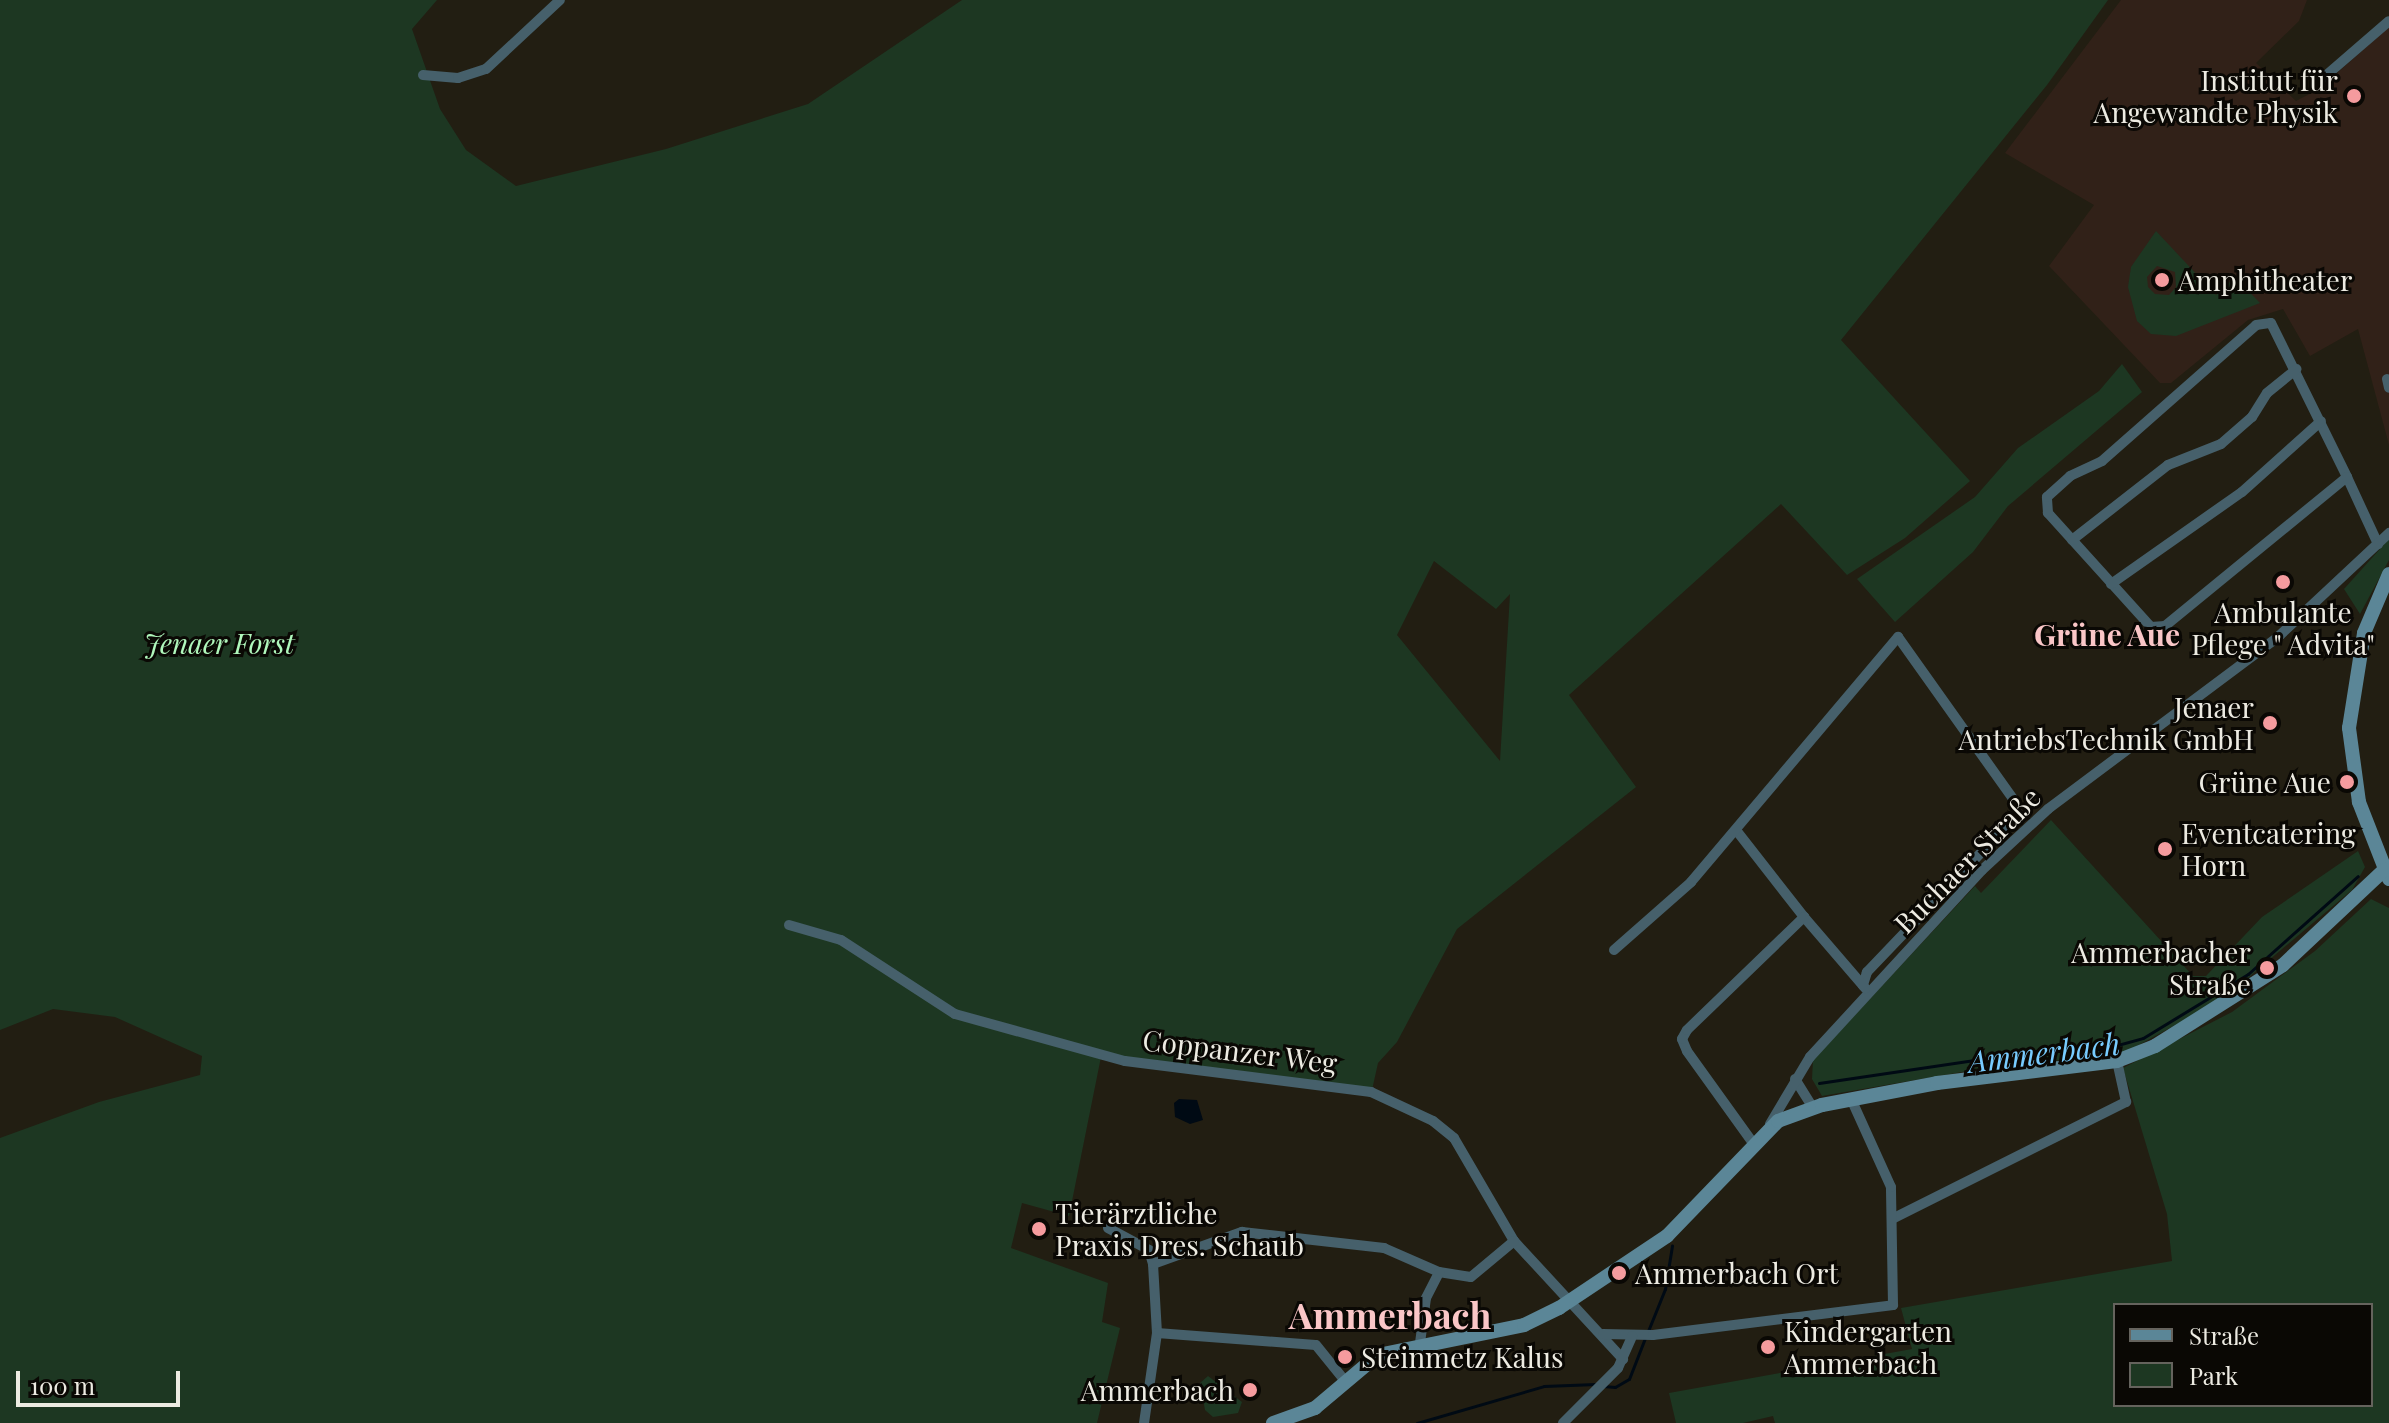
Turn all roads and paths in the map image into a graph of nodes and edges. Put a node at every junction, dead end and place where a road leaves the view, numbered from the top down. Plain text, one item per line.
1 (560, 0) edge
2 (2389, 21) edge
3 (423, 75) dead end
4 (2323, 78) dead end
5 (2297, 369) junction
6 (2321, 421) junction
7 (2347, 477) junction
8 (2389, 533) edge
9 (2072, 540) junction
10 (2378, 544) junction
11 (2389, 574) edge
12 (2111, 584) junction
13 (1736, 830) junction
14 (2387, 872) edge
15 (1804, 917) junction
16 (789, 925) dead end
17 (1614, 950) dead end
18 (1866, 989) junction
19 (2117, 1061) junction
20 (1795, 1079) junction
21 (1851, 1099) junction
22 (1813, 1108) junction
23 (1769, 1127) junction
24 (1753, 1143) junction
25 (1892, 1219) junction
26 (1108, 1228) dead end
27 (1514, 1241) junction
28 (1153, 1264) junction
29 (1439, 1272) junction
30 (1569, 1299) junction
31 (1157, 1333) junction
32 (1603, 1334) junction
33 (1635, 1336) junction
34 (1420, 1343) junction
35 (1623, 1359) junction
36 (1346, 1382) junction
37 (1563, 1422) edge
38 (1144, 1423) edge
39 (1273, 1423) edge

1 - 3 street
2 - 4 street
5 - 6 street
5 - 9 street
5 - 9 street
6 - 7 street
6 - 12 street
7 - 10 street
7 - 12 street
8 - 10 street, Buchaer Straße
9 - 12 street
10 - 18 street, Buchaer Straße
11 - 14 main road
13 - 15 street
13 - 17 street
13 - 18 street, Buchaer Straße
14 - 19 main road
15 - 18 street
15 - 24 street
16 - 27 street, Coppanzer Weg
18 - 20 street, Buchaer Straße
19 - 21 main road
19 - 25 street
20 - 22 street
20 - 23 street, Buchaer Straße
21 - 22 main road
21 - 25 street
22 - 23 main road
23 - 24 main road
24 - 30 main road
25 - 33 street
26 - 28 street
27 - 29 street
27 - 30 street, Coppanzer Weg
28 - 29 street
28 - 31 street
29 - 34 street
30 - 32 street, Coppanzer Weg
30 - 34 main road
31 - 36 street
31 - 38 street
32 - 33 street
32 - 35 street, Coppanzer Weg
33 - 35 street
34 - 36 main road
35 - 37 street
36 - 39 main road

